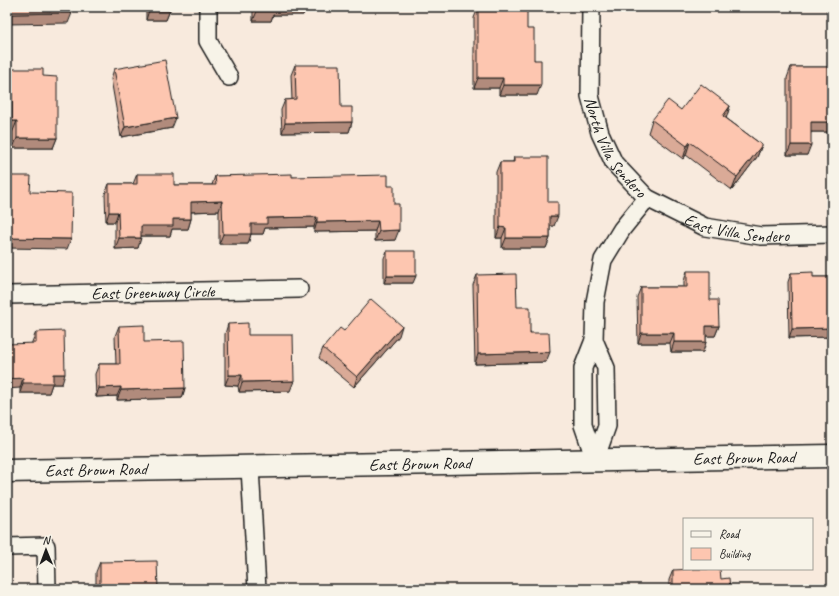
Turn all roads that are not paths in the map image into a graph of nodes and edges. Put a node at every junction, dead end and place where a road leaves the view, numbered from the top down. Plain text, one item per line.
1 (208, 7) edge
2 (591, 7) edge
3 (229, 77) dead end
4 (646, 198) junction
5 (832, 234) edge
6 (299, 288) dead end
7 (7, 295) edge
8 (594, 340) junction
9 (832, 456) edge
10 (595, 460) junction
11 (250, 468) junction
12 (7, 471) edge
13 (7, 547) edge
14 (47, 589) edge
15 (257, 589) edge

1 - 3 street
2 - 4 street, North Villa Sendero
4 - 5 street, East Villa Sendero
4 - 8 street, North Villa Sendero
6 - 7 street, East Greenway Circle
8 - 10 street, North Villa Sendero
8 - 10 street, North Villa Sendero
9 - 10 main road, East Brown Road
10 - 11 main road, East Brown Road
11 - 12 main road, East Brown Road
11 - 15 street
13 - 14 street

